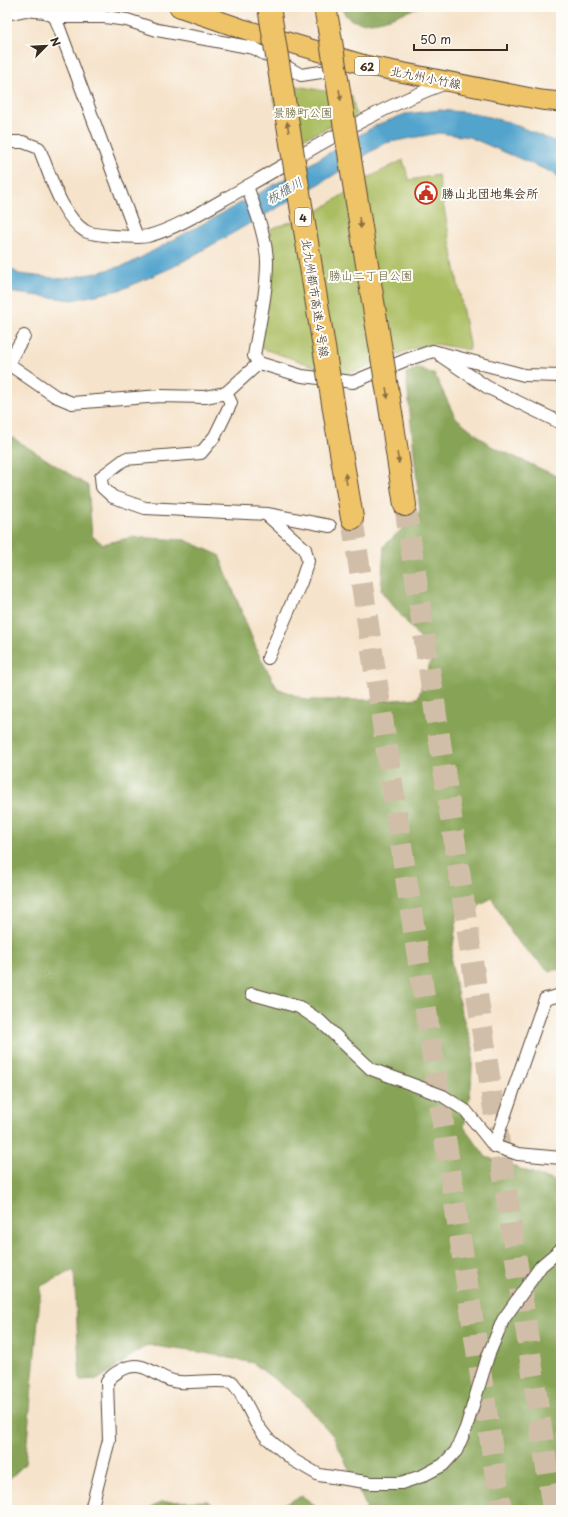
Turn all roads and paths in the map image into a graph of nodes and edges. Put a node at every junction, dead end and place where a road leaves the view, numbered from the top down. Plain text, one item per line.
1 (179, 7) edge
2 (269, 7) edge
3 (325, 7) edge
4 (7, 14) edge
5 (56, 17) junction
6 (365, 65) junction
7 (449, 81) junction
8 (561, 102) edge
9 (7, 142) edge
10 (248, 189) junction
11 (137, 237) junction
12 (24, 336) dead end
13 (433, 351) junction
14 (259, 363) junction
15 (7, 365) edge
16 (561, 376) edge
17 (226, 393) junction
18 (561, 423) edge
19 (406, 505) tunnel mouth
20 (266, 514) junction
21 (352, 518) tunnel mouth
22 (330, 526) dead end
23 (268, 658) dead end
24 (252, 994) dead end
25 (561, 995) edge
26 (494, 1146) junction
27 (561, 1158) edge
28 (561, 1249) edge
29 (91, 1510) edge

1 - 6 main road, 北九州小竹線 / 62
21 -> 2 highway, 北九州都市高速４号線 / 4, bridge
3 -> 19 highway, bridge
4 - 5 street
5 - 6 street
5 - 11 street
6 - 7 main road, 北九州小竹線 / 62
7 - 8 main road, 北九州小竹線 / 62
7 - 10 street
9 - 11 street
10 - 11 street
10 - 14 street
12 - 15 street
13 - 14 street
13 - 16 street
13 - 18 street
14 - 17 street
15 - 17 street
17 - 20 street
20 - 22 street
20 - 23 street
24 - 26 street
25 - 26 street
26 - 27 street
28 - 29 street

